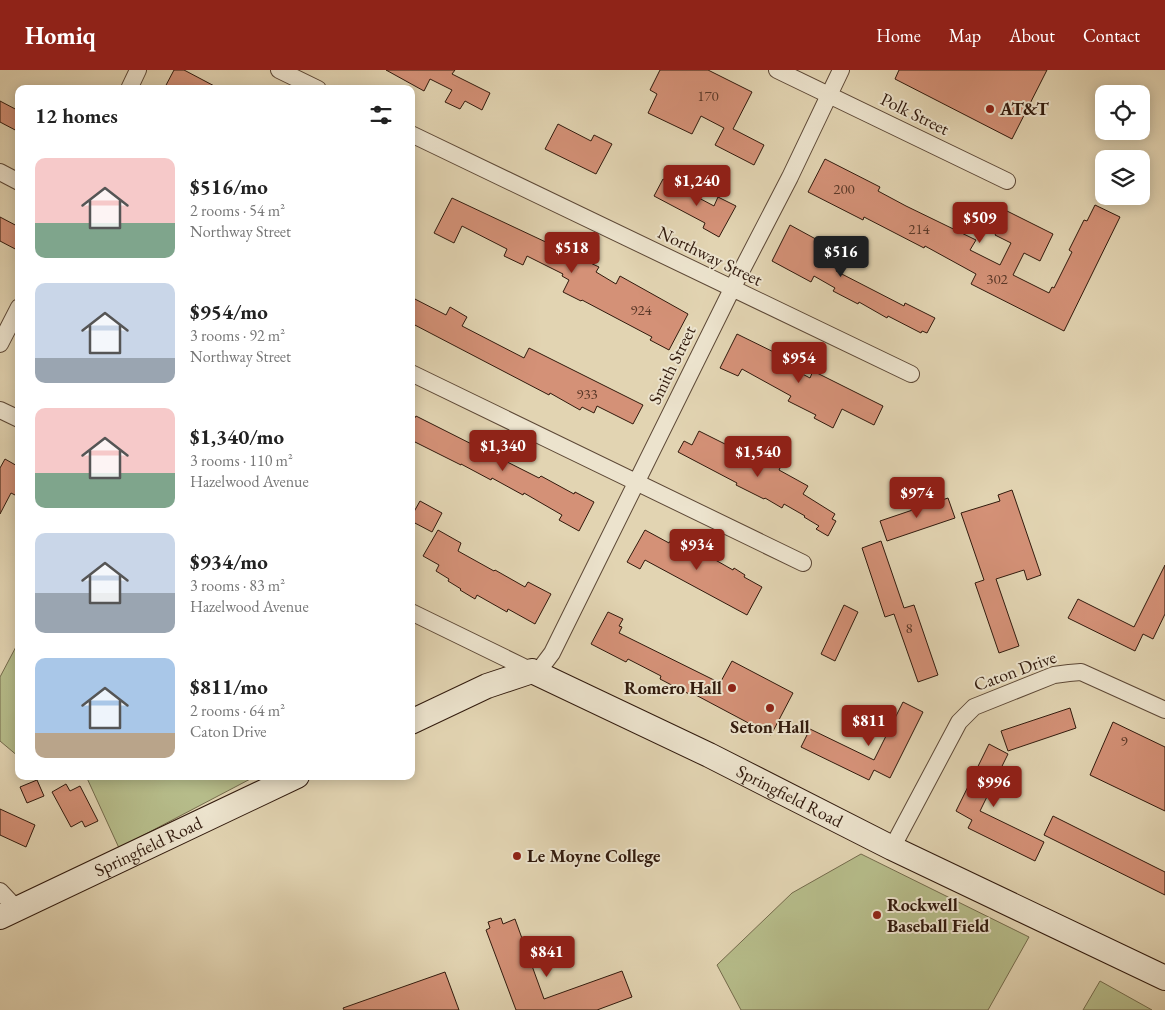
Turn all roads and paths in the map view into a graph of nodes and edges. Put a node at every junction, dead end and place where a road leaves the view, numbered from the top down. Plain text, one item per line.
1 (138, 70) edge
2 (279, 70) edge
3 (777, 70) edge
4 (841, 70) edge
5 (130, 85) edge
6 (310, 85) edge
7 (829, 94) junction
8 (415, 136) edge
9 (0, 172) edge
10 (15, 180) edge
11 (1008, 182) dead end
12 (732, 289) junction
13 (15, 315) edge
14 (0, 344) edge
15 (911, 374) dead end
16 (415, 375) edge
17 (0, 410) edge
18 (15, 417) edge
19 (636, 482) junction
20 (803, 563) dead end
21 (415, 614) edge
22 (532, 671) junction
23 (1165, 710) edge
24 (415, 720) edge
25 (289, 780) edge
26 (892, 848) junction
27 (0, 891) edge
28 (9, 913) edge
29 (1165, 978) edge

1 - 5 street
2 - 6 street
3 - 7 street, Polk Street
4 - 7 street, Smith Street
7 - 11 street, Polk Street
7 - 12 street, Smith Street
8 - 12 street, Northway Street
9 - 10 street
12 - 15 street, Northway Street
12 - 19 street, Smith Street
13 - 14 street
16 - 19 street
17 - 18 street
19 - 20 street
19 - 22 street, Smith Street
21 - 22 street
22 - 24 street
22 - 26 street, Springfield Road
23 - 26 street, Caton Drive
25 - 28 street, Springfield Road
26 - 29 street, Springfield Road
27 - 28 street

